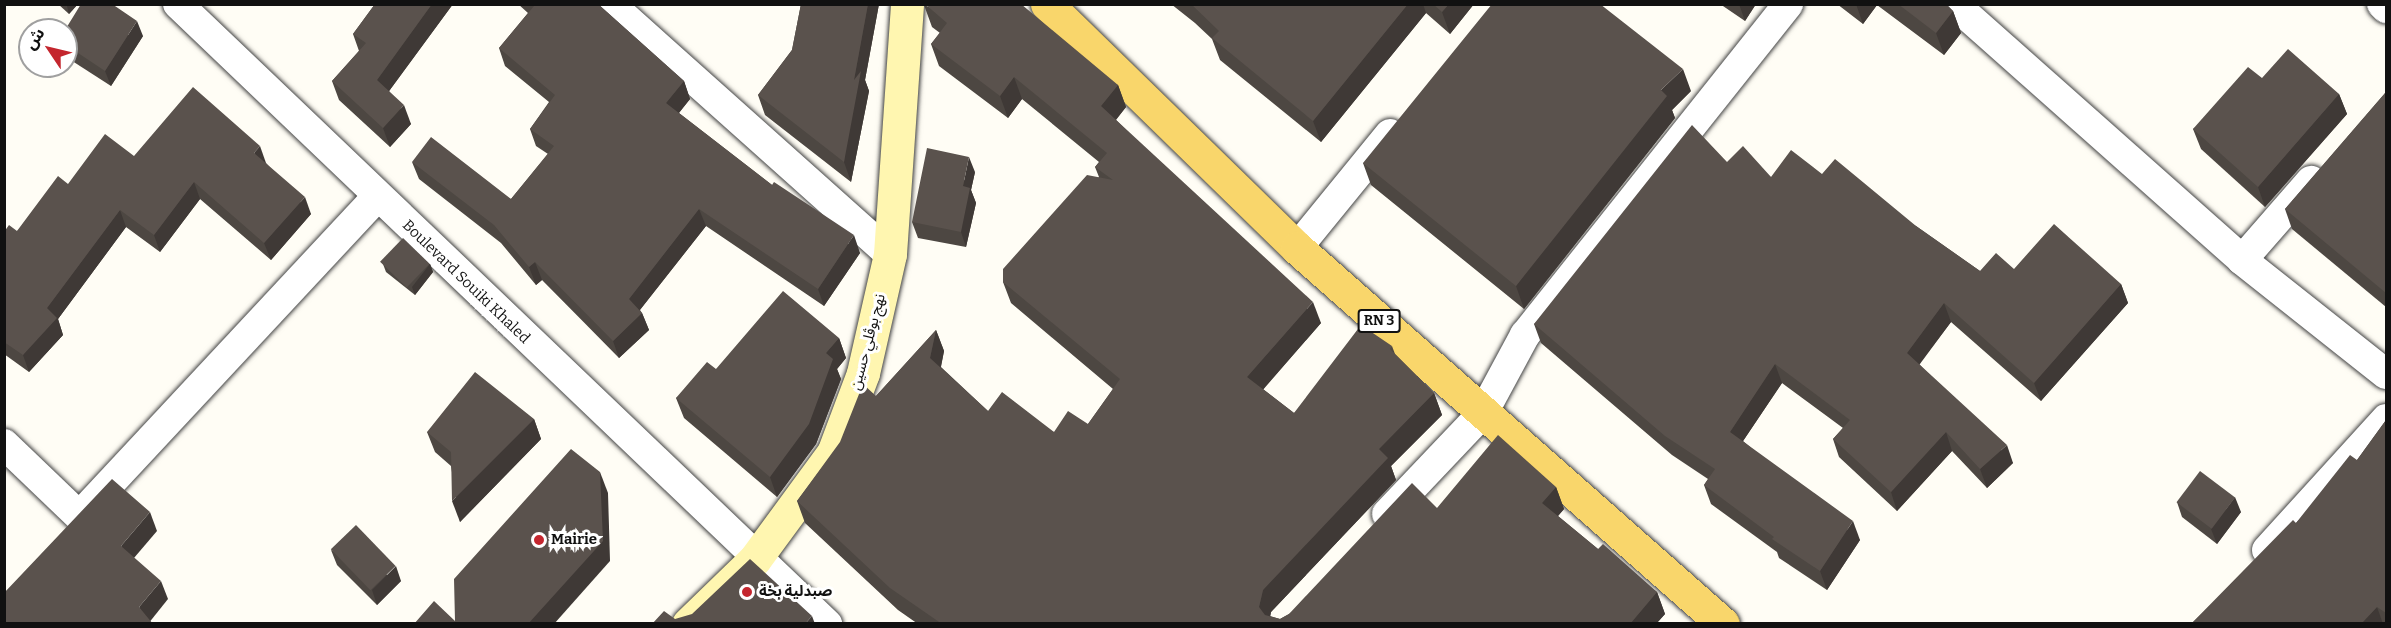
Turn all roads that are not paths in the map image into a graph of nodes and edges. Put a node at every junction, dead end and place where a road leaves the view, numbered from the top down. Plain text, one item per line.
1 (178, 4) edge
2 (610, 4) edge
3 (907, 4) edge
4 (1047, 4) edge
5 (1788, 4) edge
6 (1954, 4) edge
7 (2382, 4) edge
8 (2386, 8) edge
9 (1408, 113) edge
10 (2333, 156) edge
11 (376, 197) junction
12 (1297, 248) junction
13 (890, 254) junction
14 (2242, 260) junction
15 (2386, 374) edge
16 (1483, 413) junction
17 (2386, 419) edge
18 (4, 444) edge
19 (80, 516) junction
20 (1372, 531) edge
21 (57, 540) edge
22 (755, 559) junction
23 (2247, 572) edge
24 (1710, 619) edge
25 (688, 624) edge
26 (827, 624) edge

1 - 11 street, Boulevard Souiki Khaled
2 - 13 street
3 - 13 main road, نهج بوڨلي حسين
4 - 12 main road, RN 3
5 - 16 street
6 - 14 street
7 - 8 street
9 - 12 street
10 - 14 street
11 - 19 street
11 - 22 street, Boulevard Souiki Khaled
12 - 16 main road, RN 3
13 - 22 main road, نهج بوڨلي حسين
14 - 15 street
16 - 20 street
16 - 24 main road, RN 3
17 - 23 street
18 - 19 street
19 - 21 street
22 - 25 main road, نهج بوڨلي حسين
22 - 26 street, Boulevard Souiki Khaled

